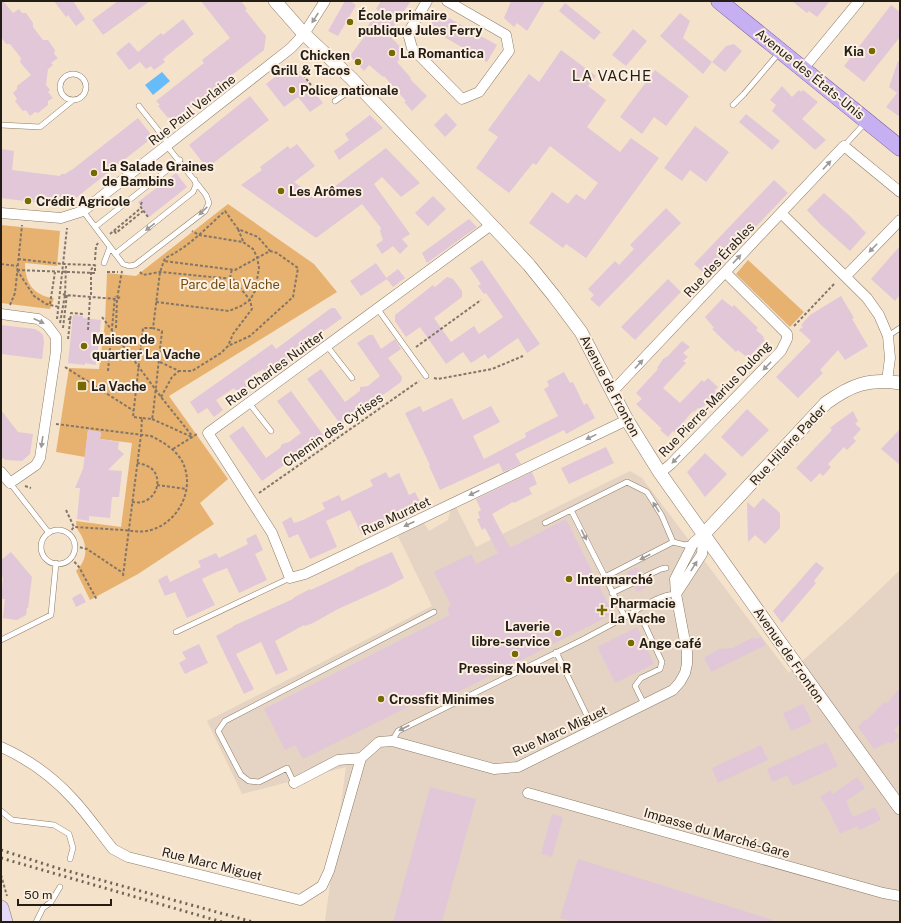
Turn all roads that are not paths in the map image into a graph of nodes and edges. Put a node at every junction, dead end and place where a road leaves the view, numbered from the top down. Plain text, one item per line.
1 (275, 1) edge
2 (326, 1) edge
3 (427, 1) edge
4 (447, 1) edge
5 (719, 1) edge
6 (859, 1) edge
7 (304, 34) junction
8 (781, 50) junction
9 (803, 69) junction
10 (358, 85) junction
11 (73, 100) junction
12 (335, 101) dead end
13 (733, 105) dead end
14 (139, 106) dead end
15 (867, 121) junction
16 (1, 125) edge
17 (168, 145) junction
18 (844, 146) junction
19 (900, 148) edge
20 (180, 160) junction
21 (194, 179) junction
22 (900, 192) edge
23 (83, 211) junction
24 (1, 213) edge
25 (781, 213) junction
26 (900, 220) edge
27 (491, 225) junction
28 (95, 227) junction
29 (110, 247) junction
30 (115, 254) junction
31 (104, 263) dead end
32 (725, 272) junction
33 (846, 276) junction
34 (377, 308) junction
35 (4, 314) edge
36 (900, 328) edge
37 (888, 336) junction
38 (327, 346) junction
39 (426, 376) road end
40 (352, 378) dead end
41 (887, 381) junction
42 (900, 383) edge
43 (612, 392) junction
44 (250, 403) junction
45 (627, 420) junction
46 (271, 431) dead end
47 (1, 472) edge
48 (660, 473) junction
49 (10, 483) junction
50 (571, 510) junction
51 (545, 523) dead end
52 (49, 533) junction
53 (698, 539) junction
54 (673, 542) junction
55 (56, 564) junction
56 (666, 568) dead end
57 (604, 577) junction
58 (290, 578) junction
59 (642, 578) dead end
60 (633, 583) dead end
61 (612, 593) junction
62 (676, 594) junction
63 (434, 612) dead end
64 (625, 617) junction
65 (643, 621) dead end
66 (176, 632) dead end
67 (1, 640) edge
68 (556, 652) junction
69 (644, 704) junction
70 (594, 730) junction
71 (392, 741) junction
72 (1, 747) edge
73 (361, 758) junction
74 (294, 783) joint
75 (528, 793) dead end
76 (900, 808) edge
77 (1, 811) edge
78 (70, 859) dead end
79 (60, 887) dead end
80 (900, 896) edge
81 (1, 908) edge
82 (5, 922) edge
83 (36, 922) edge

1 - 7 street, Avenue de Fronton
2 -> 7 street, Rue Paul Verlaine
3 - 4 street
5 - 8 main road, Avenue des États-Unis
6 - 9 street
7 - 10 street, Avenue de Fronton
7 - 17 street, Rue Paul Verlaine
8 - 9 main road, Avenue des États-Unis
8 - 13 lane
9 - 15 main road, Avenue des États-Unis
10 - 12 lane
10 - 27 street, Avenue de Fronton
11 - 11 lane
11 - 16 lane
14 - 17 lane
15 - 18 lane
15 - 19 main road, Avenue des États-Unis
17 - 20 lane
17 - 23 street, Rue Paul Verlaine
18 - 22 street
25 -> 18 street, Rue des Érables
20 - 21 lane
20 - 28 lane
21 -> 30 lane
21 -> 30 lane
23 - 24 street, Rue Paul Verlaine
23 - 28 lane
32 -> 25 street, Rue des Érables
25 - 33 street
26 -> 33 street
27 - 34 street, Rue Charles Nuitter
27 - 43 street, Avenue de Fronton
28 - 29 lane
29 - 30 lane
29 - 31 lane
43 -> 32 street, Rue des Érables
32 -> 48 street, Rue Pierre-Marius Dulong
33 - 37 street
34 - 38 street, Rue Charles Nuitter
34 - 39 lane
35 -> 49 street
36 - 37 lane
37 - 41 street
38 - 40 lane
38 - 44 street, Rue Charles Nuitter
41 - 42 street, Rue Hilaire Pader
41 - 53 street, Rue Hilaire Pader
43 - 45 street, Avenue de Fronton
44 - 46 lane
44 - 58 street, Rue Charles Nuitter
45 - 48 street, Avenue de Fronton
45 -> 58 street, Rue Muratet
47 - 49 street
48 - 53 street, Avenue de Fronton
49 - 52 lane
50 - 51 lane
54 -> 50 lane
50 -> 57 lane
52 - 55 lane
52 - 55 lane
53 - 54 lane
53 - 62 street
53 - 76 street, Avenue de Fronton
54 -> 57 lane
55 - 67 lane
56 - 59 lane
57 - 61 lane
58 - 66 lane, Rue Muratet
60 - 61 lane
61 - 64 lane
62 - 64 lane
62 - 69 street, Rue Marc Miguet
63 - 74 lane
64 - 68 lane
65 - 69 lane
68 - 70 lane
68 -> 71 lane
69 - 70 street, Rue Marc Miguet
70 - 71 street, Rue Marc Miguet
71 - 73 street
72 - 73 street, Rue Marc Miguet
73 - 74 street
75 - 80 street, Impasse du Marché-Gare
77 - 78 lane
79 - 83 lane
81 - 82 main road

